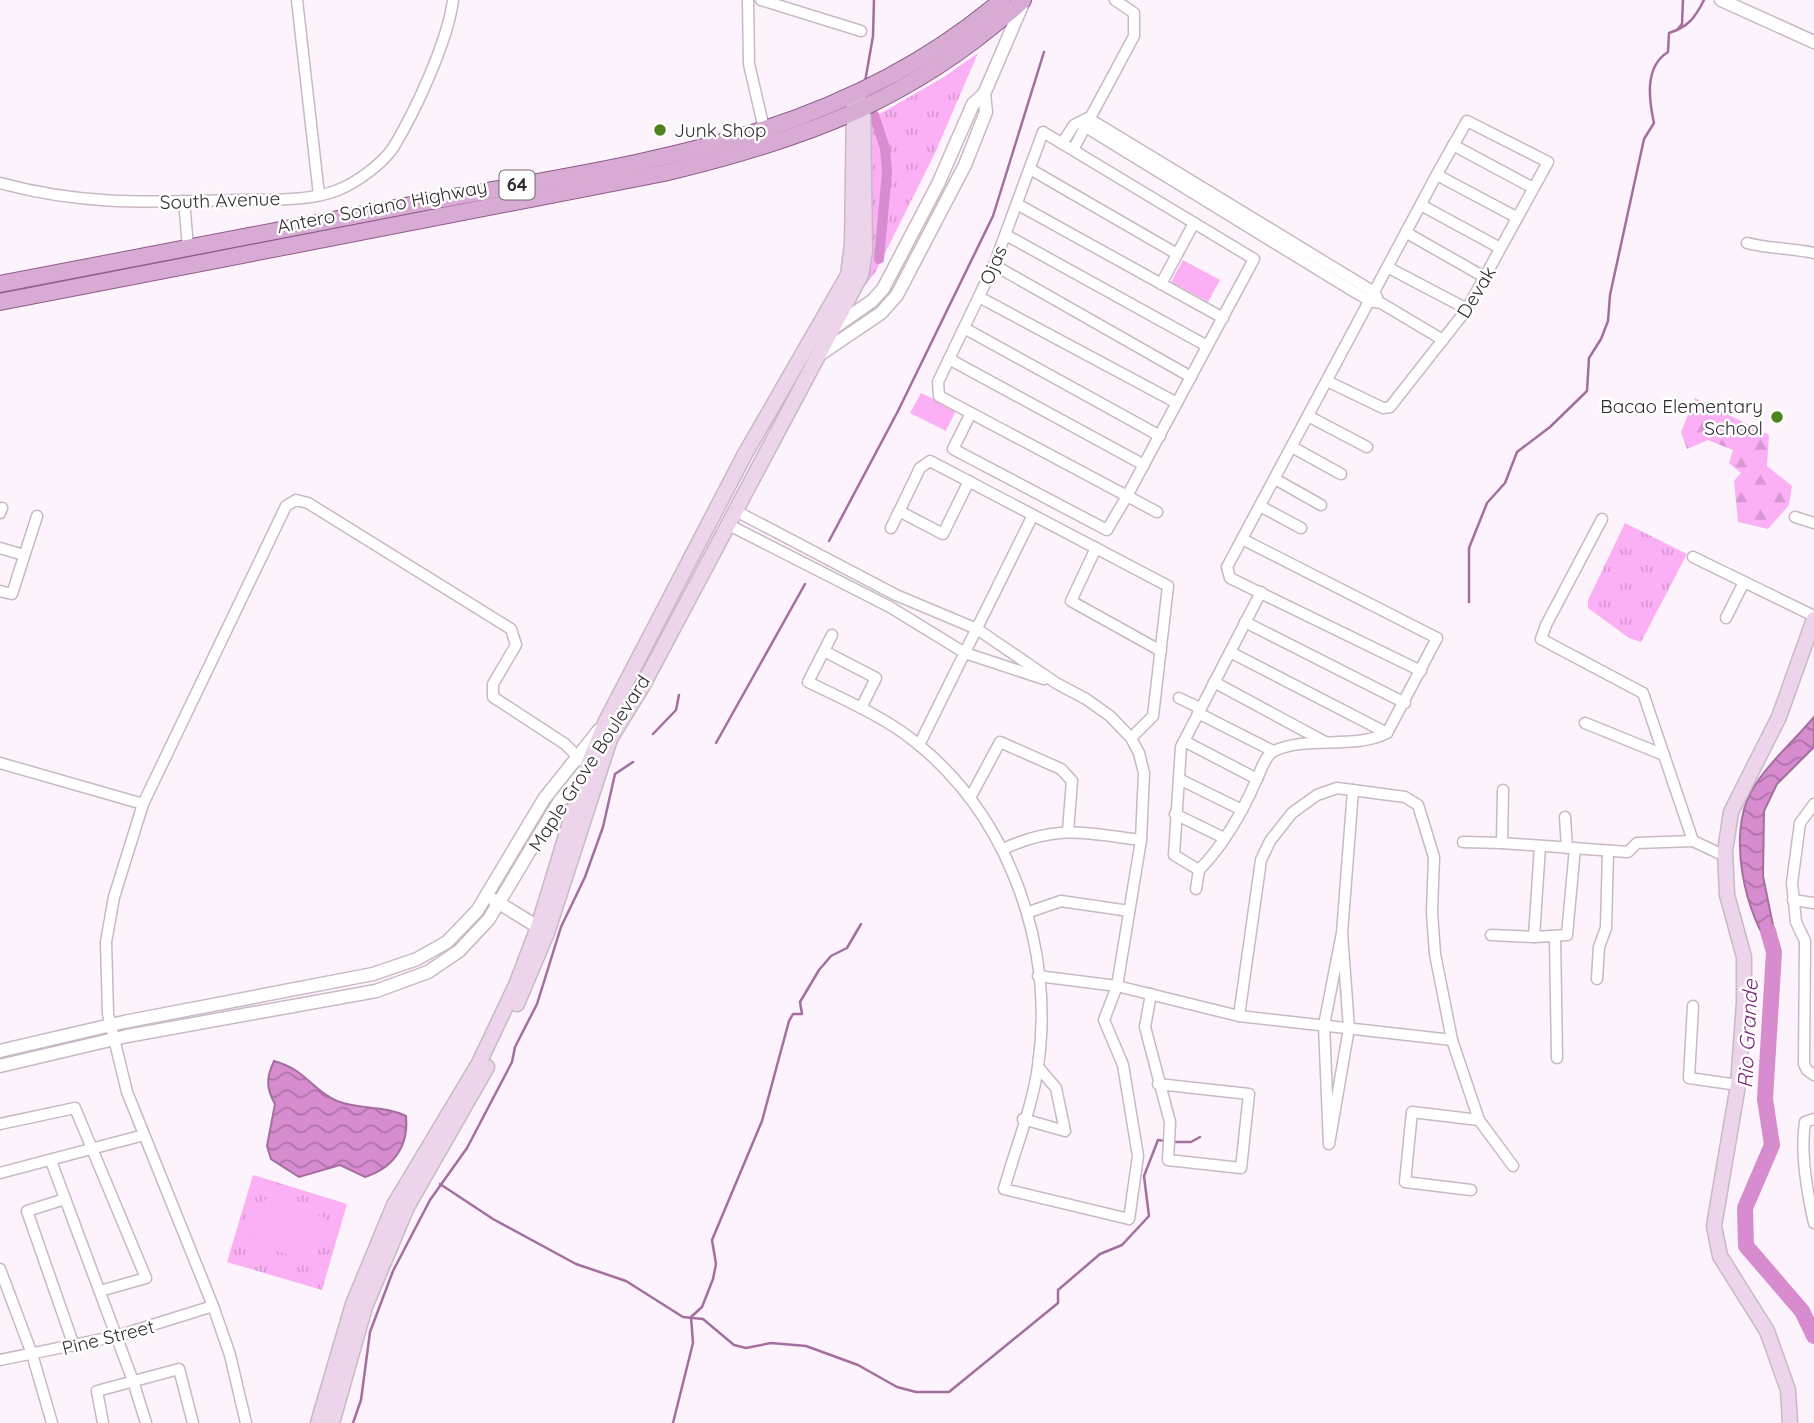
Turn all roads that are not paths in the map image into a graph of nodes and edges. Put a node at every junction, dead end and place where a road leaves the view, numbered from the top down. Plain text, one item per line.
1 (297, 0) edge
2 (453, 0) edge
3 (748, 0) edge
4 (761, 0) edge
5 (1002, 0) edge
6 (1024, 0) edge
7 (1115, 0) edge
8 (1721, 0) edge
9 (862, 31) dead end
10 (1814, 43) edge
11 (984, 94) junction
12 (857, 107) junction
13 (1086, 122) junction
14 (767, 138) junction
15 (1063, 142) junction
16 (1454, 145) junction
17 (1074, 148) junction
18 (1030, 169) junction
19 (1437, 175) junction
20 (0, 183) edge
21 (1533, 188) junction
22 (319, 195) junction
23 (184, 201) junction
24 (1017, 204) junction
25 (1421, 205) junction
26 (1516, 217) junction
27 (1194, 223) junction
28 (1407, 233) junction
29 (1006, 235) junction
30 (1747, 243) dead end
31 (188, 247) junction
32 (1500, 248) junction
33 (1814, 253) edge
34 (1177, 254) junction
35 (994, 265) junction
36 (1389, 268) junction
37 (1486, 278) junction
38 (0, 284) edge
39 (1161, 284) junction
40 (979, 296) junction
41 (1375, 299) junction
42 (0, 302) edge
43 (1467, 309) junction
44 (1223, 318) junction
45 (964, 328) junction
46 (829, 332) junction
47 (1443, 340) junction
48 (1207, 346) junction
49 (811, 354) junction
50 (949, 359) junction
51 (1191, 377) junction
52 (1327, 381) junction
53 (1177, 403) junction
54 (971, 413) junction
55 (1308, 416) junction
56 (1160, 436) junction
57 (1292, 447) junction
58 (1367, 447) dead end
59 (1144, 465) junction
60 (1341, 474) dead end
61 (1275, 479) junction
62 (968, 481) junction
63 (1128, 496) junction
64 (1321, 505) dead end
65 (1260, 506) junction
66 (734, 510) junction
67 (899, 511) junction
68 (1157, 512) dead end
69 (1033, 515) junction
70 (37, 516) dead end
71 (1795, 517) dead end
72 (1602, 519) dead end
73 (1814, 523) edge
74 (727, 524) junction
75 (891, 528) dead end
76 (1301, 528) dead end
77 (1242, 539) junction
78 (0, 548) edge
79 (1096, 548) junction
80 (24, 555) junction
81 (1693, 557) dead end
82 (1744, 582) junction
83 (0, 591) edge
84 (1261, 592) junction
85 (897, 595) junction
86 (890, 607) junction
87 (1726, 618) dead end
88 (1814, 618) edge
89 (1245, 622) junction
90 (977, 629) junction
91 (832, 635) dead end
92 (824, 651) junction
93 (1161, 651) junction
94 (1230, 652) junction
95 (965, 653) junction
96 (1421, 671) junction
97 (1214, 682) junction
98 (1056, 683) junction
99 (1179, 698) dead end
100 (1405, 704) junction
101 (861, 708) junction
102 (1199, 711) junction
103 (1585, 723) dead end
104 (1387, 733) junction
105 (1131, 738) junction
106 (610, 739) junction
107 (1184, 741) junction
108 (1325, 742) junction
109 (919, 744) junction
110 (1273, 751) junction
111 (1664, 755) junction
112 (583, 762) junction
113 (0, 763) edge
114 (1180, 779) junction
115 (1258, 779) junction
116 (1353, 790) junction
117 (1503, 790) dead end
118 (970, 798) junction
119 (143, 804) junction
120 (1814, 804) edge
121 (1242, 810) junction
122 (1175, 814) junction
123 (1565, 817) dead end
124 (1068, 831) junction
125 (1224, 838) junction
126 (1141, 840) junction
127 (1693, 841) junction
128 (1463, 842) dead end
129 (1502, 843) junction
130 (1540, 846) junction
131 (1571, 848) junction
132 (1003, 849) junction
133 (1608, 851) junction
134 (1725, 856) junction
135 (1199, 870) junction
136 (1196, 889) dead end
137 (488, 897) junction
138 (1793, 900) junction
139 (1814, 902) edge
140 (500, 904) junction
141 (1129, 911) junction
142 (1029, 912) junction
143 (538, 927) junction
144 (1342, 933) junction
145 (1491, 935) dead end
146 (1555, 936) junction
147 (1534, 937) junction
148 (1809, 942) edge
149 (1038, 976) junction
150 (1597, 979) dead end
151 (1117, 986) junction
152 (1150, 994) junction
153 (1693, 1006) dead end
154 (1238, 1016) junction
155 (110, 1025) junction
156 (1324, 1026) junction
157 (1349, 1028) junction
158 (114, 1040) junction
159 (1452, 1040) junction
160 (0, 1051) edge
161 (1557, 1058) dead end
162 (0, 1066) edge
163 (1038, 1067) junction
164 (1810, 1073) edge
165 (1158, 1084) junction
166 (1738, 1085) junction
167 (1023, 1119) junction
168 (1479, 1120) junction
169 (1810, 1121) edge
170 (0, 1124) edge
171 (144, 1135) junction
172 (93, 1151) junction
173 (51, 1161) junction
174 (1810, 1164) edge
175 (1513, 1166) dead end
176 (0, 1173) edge
177 (1471, 1190) dead end
178 (65, 1199) junction
179 (1813, 1216) edge
180 (0, 1269) edge
181 (100, 1291) junction
182 (213, 1307) junction
183 (117, 1336) junction
184 (74, 1346) junction
185 (32, 1354) junction
186 (0, 1360) edge
187 (133, 1381) junction
188 (52, 1423) edge
189 (103, 1423) edge
190 (146, 1423) edge
191 (193, 1423) edge
192 (247, 1423) edge
193 (318, 1423) edge
194 (332, 1423) edge
195 (1790, 1423) edge

1 - 22 street
2 - 22 street, South Avenue
3 - 14 street
4 - 9 street
5 - 12 main road, Antero Soriano Highway / 64
6 - 11 street, Maple Grove Boulevard
6 - 12 main road, Antero Soriano Highway / 64
7 - 13 street
8 - 10 street
11 - 46 street, Maple Grove Boulevard
11 - 49 street, Maple Grove Boulevard
12 - 14 main road, Antero Soriano Highway / 64
12 - 46 main road
12 - 49 main road
13 - 15 street
13 - 17 street
13 - 41 street
14 - 31 main road, Antero Soriano Highway / 64
14 - 42 main road, Antero Soriano Highway / 64
15 - 17 street
15 - 18 street, Ojas
16 - 19 street
16 - 21 street
16 - 21 street, Devak
17 - 27 street
18 - 24 street, Ojas
18 - 34 street
19 - 25 street
19 - 26 street
20 - 23 street, South Avenue
21 - 26 street, Devak
22 - 23 street, South Avenue
23 - 31 street
24 - 29 street, Ojas
24 - 39 street
25 - 28 street
25 - 32 street
26 - 32 street, Devak
27 - 34 street
27 - 44 street
28 - 36 street
28 - 37 street
29 - 35 street, Ojas
29 - 48 street
30 - 33 street
31 - 38 main road, Antero Soriano Highway / 64
32 - 37 street, Devak
34 - 39 street
35 - 40 street, Ojas
35 - 51 street
36 - 41 street
36 - 43 street
37 - 43 street, Devak
39 - 44 street
40 - 45 street, Ojas
40 - 53 street
41 - 47 street
41 - 52 street
43 - 47 street, Devak
44 - 48 street
45 - 50 street, Ojas
45 - 56 street
46 - 49 main road
47 - 52 street, Devak
48 - 51 street
49 - 66 main road, Maple Grove Boulevard
49 - 112 main road, Maple Grove Boulevard
50 - 54 street, Ojas
50 - 59 street
51 - 53 street
52 - 55 street
53 - 56 street
54 - 63 street
54 - 63 street
55 - 57 street
55 - 58 street
56 - 59 street
57 - 60 street
57 - 61 street
59 - 63 street
61 - 64 street
61 - 65 street
62 - 67 street
62 - 67 street
62 - 69 street
63 - 68 street
65 - 76 street
65 - 77 street
66 - 74 main road, Maple Grove Boulevard
66 - 85 street
67 - 75 street
69 - 79 street
69 - 90 street
70 - 80 street
71 - 73 street
72 - 111 street
74 - 86 street
74 - 106 main road, Maple Grove Boulevard
77 - 84 street
77 - 96 street
78 - 80 street
79 - 93 street
79 - 93 street
80 - 83 street
81 - 82 street
82 - 87 street
82 - 88 street
84 - 89 street
84 - 96 street
85 - 86 street
85 - 90 street
86 - 95 street
88 - 134 main road
89 - 94 street
89 - 100 street
90 - 95 street
90 - 98 street
91 - 92 street
92 - 101 street
92 - 101 street
93 - 105 street
94 - 97 street
94 - 104 street
95 - 98 street
95 - 109 street
96 - 100 street
97 - 102 street
97 - 108 street
98 - 105 street
99 - 102 street
100 - 104 street
101 - 109 street
102 - 107 street
102 - 110 street
103 - 111 street
104 - 108 street
105 - 126 street
106 - 112 street, Maple Grove Boulevard
106 - 194 main road
107 - 114 street
107 - 115 street
108 - 110 street
109 - 118 street
110 - 115 street
111 - 127 street
112 - 119 street
112 - 137 street, Maple Grove Boulevard
112 - 140 street, Maple Grove Boulevard
112 - 143 main road, Maple Grove Boulevard
113 - 119 street
114 - 121 street
114 - 122 street
115 - 121 street
116 - 144 street
116 - 154 street
116 - 159 street
117 - 129 street
118 - 124 street
118 - 132 street
119 - 155 street
120 - 138 street
121 - 125 street
122 - 125 street
122 - 135 street
123 - 131 street
124 - 126 street
124 - 132 street
125 - 135 street
126 - 141 street
127 - 133 street
127 - 134 street
128 - 129 street
129 - 130 street
130 - 131 street
130 - 147 street
131 - 133 street
131 - 146 street
132 - 142 street
133 - 150 street
134 - 166 main road
135 - 136 street
137 - 140 street
137 - 155 street, Maple Grove Boulevard
138 - 139 street
138 - 148 street
140 - 143 street
140 - 158 street, Maple Grove Boulevard
141 - 142 street
141 - 151 street
142 - 149 street
143 - 193 main road, Maple Grove Boulevard
144 - 156 street
144 - 157 street
145 - 147 street
146 - 147 street
146 - 161 street
148 - 164 street
149 - 151 street
149 - 163 street
151 - 152 street
151 - 167 street
152 - 154 street
152 - 165 street
153 - 166 street
154 - 156 street
155 - 158 street
155 - 160 street, Maple Grove Boulevard
156 - 157 street
156 - 157 street
157 - 159 street
158 - 162 street, Maple Grove Boulevard
158 - 171 street
159 - 168 street
163 - 167 street
163 - 167 street
165 - 165 street
166 - 195 main road
168 - 175 street
168 - 177 street
169 - 174 street
170 - 172 street
171 - 172 street
171 - 182 street
172 - 173 street
172 - 181 street
173 - 176 street
173 - 178 street
174 - 179 street
178 - 181 street
178 - 184 street
180 - 185 street
181 - 183 street
182 - 183 street, Pine Street
182 - 192 street
183 - 184 street, Pine Street
183 - 187 street
184 - 185 street, Pine Street
185 - 186 street, Pine Street
185 - 188 street
187 - 189 street
187 - 190 street
187 - 191 street

